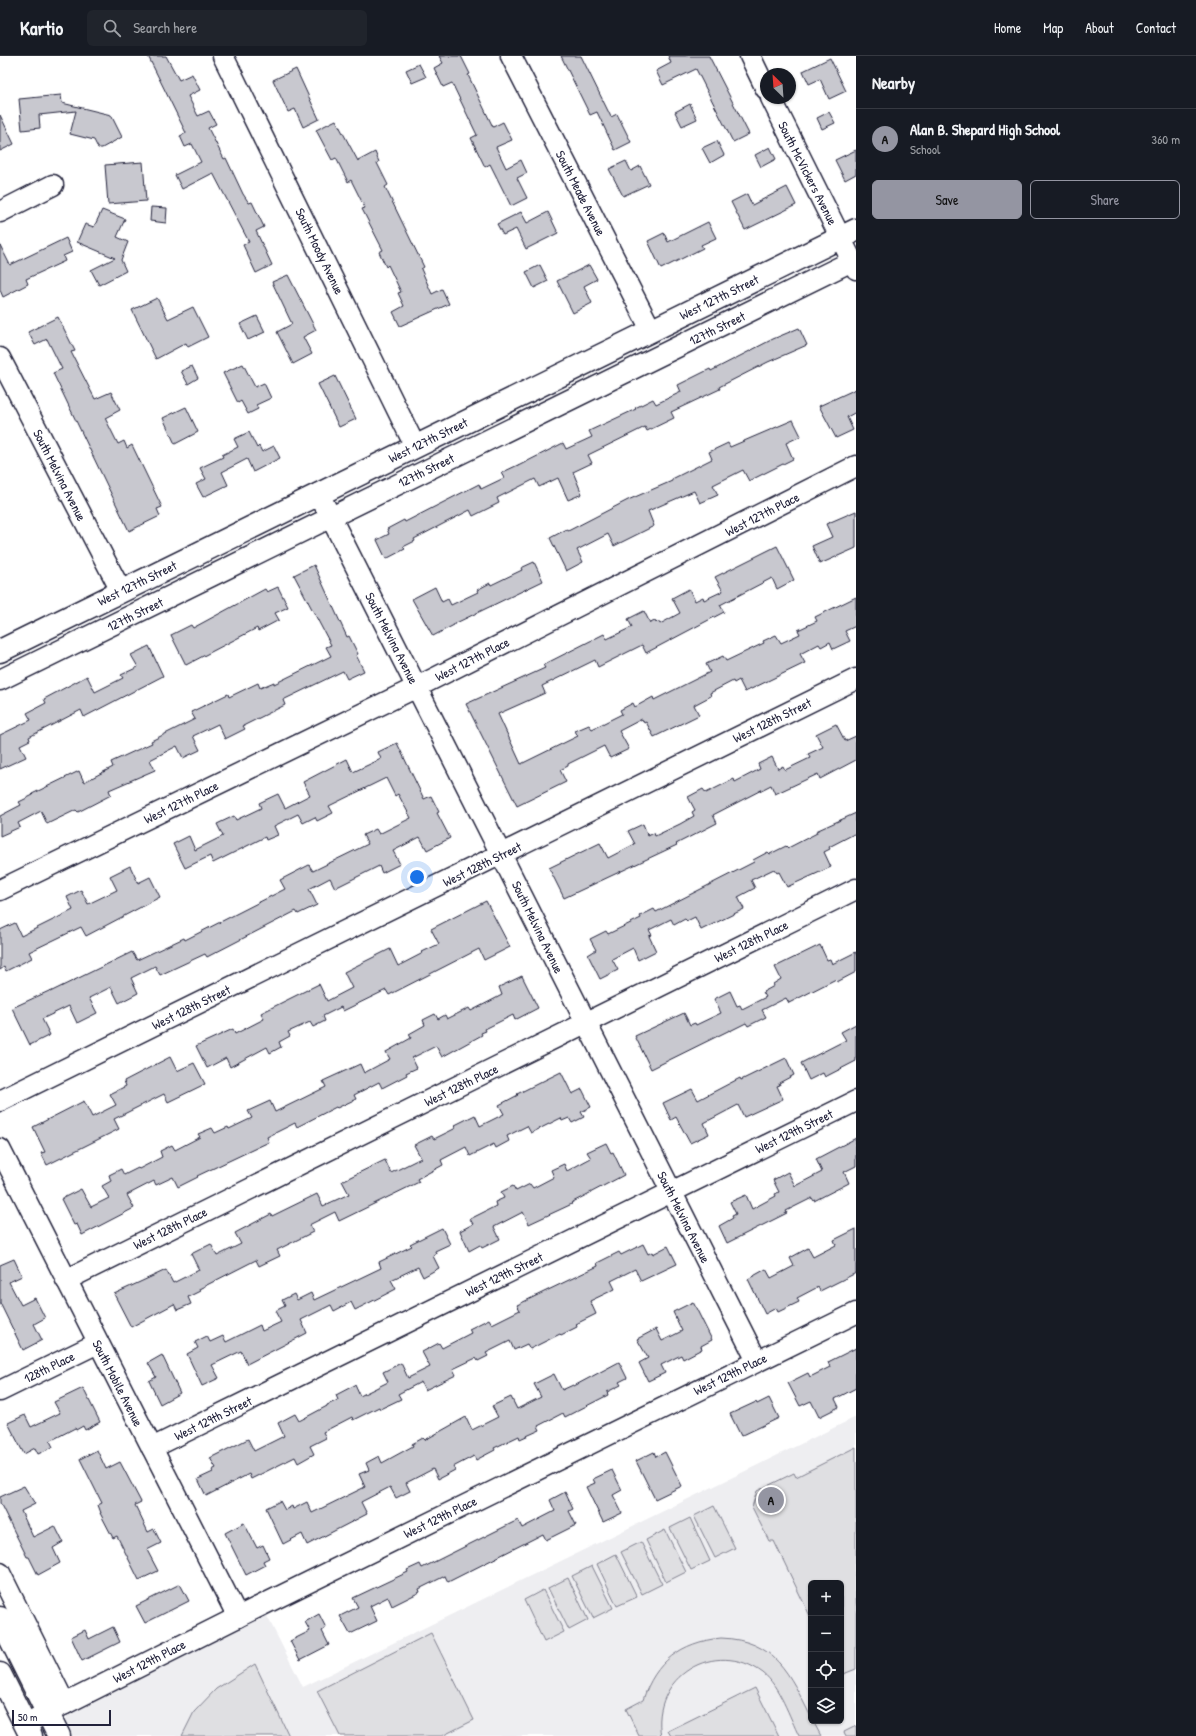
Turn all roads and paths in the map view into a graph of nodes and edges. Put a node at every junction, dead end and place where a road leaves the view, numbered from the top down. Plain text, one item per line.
1 (223, 56) edge
2 (511, 56) edge
3 (750, 56) edge
4 (760, 77) edge
5 (774, 104) edge
6 (53, 185) dead end
7 (0, 212) edge
8 (848, 234) edge
9 (854, 265) edge
10 (651, 330) junction
11 (0, 358) edge
12 (415, 446) junction
13 (856, 466) edge
14 (319, 494) junction
15 (330, 517) junction
16 (121, 591) junction
17 (0, 651) edge
18 (856, 679) edge
19 (0, 680) edge
20 (417, 687) junction
21 (502, 855) junction
22 (856, 889) edge
23 (0, 890) edge
24 (585, 1023) junction
25 (0, 1101) edge
26 (856, 1101) edge
27 (0, 1149) edge
28 (671, 1192) junction
29 (66, 1280) junction
30 (856, 1313) edge
31 (98, 1343) junction
32 (756, 1361) junction
33 (0, 1391) edge
34 (152, 1448) junction
35 (0, 1573) edge
36 (238, 1617) junction
37 (0, 1618) edge
38 (0, 1674) edge
39 (56, 1708) junction
40 (28, 1730) edge
41 (59, 1736) edge

1 - 12 street, South Moody Avenue
2 - 10 street, South Meade Avenue
3 - 4 street
5 - 8 street, South McVickers Avenue
6 - 7 street
8 - 9 street, South McVickers Avenue
8 - 10 main road, West 127th Street
9 - 15 street, 127th Street
10 - 12 main road, West 127th Street
11 - 16 street, South Melvina Avenue
12 - 14 main road, West 127th Street
13 - 20 street, West 127th Place
14 - 15 street, South Melvina Avenue
14 - 16 main road, West 127th Street
15 - 19 street, 127th Street
15 - 20 street, South Melvina Avenue
16 - 17 main road, West 127th Street
18 - 21 street, West 128th Street
20 - 21 street, South Melvina Avenue
20 - 23 street, West 127th Place
21 - 24 street, South Melvina Avenue
21 - 25 street, West 128th Street
22 - 24 street, West 128th Place
24 - 28 street, South Melvina Avenue
24 - 29 street, West 128th Place
26 - 28 street, West 129th Street
27 - 29 street, South Mobile Avenue
28 - 32 street, South Melvina Avenue
28 - 34 street, West 129th Street
29 - 31 street, South Mobile Avenue
30 - 32 street, West 129th Place
31 - 33 street, 128th Place
31 - 34 street, South Mobile Avenue
32 - 36 street, West 129th Place
34 - 36 street, South Mobile Avenue
35 - 39 street
36 - 39 street, West 129th Place
37 - 39 main road
38 - 40 main road
39 - 40 street, West 129th Place
39 - 41 main road

